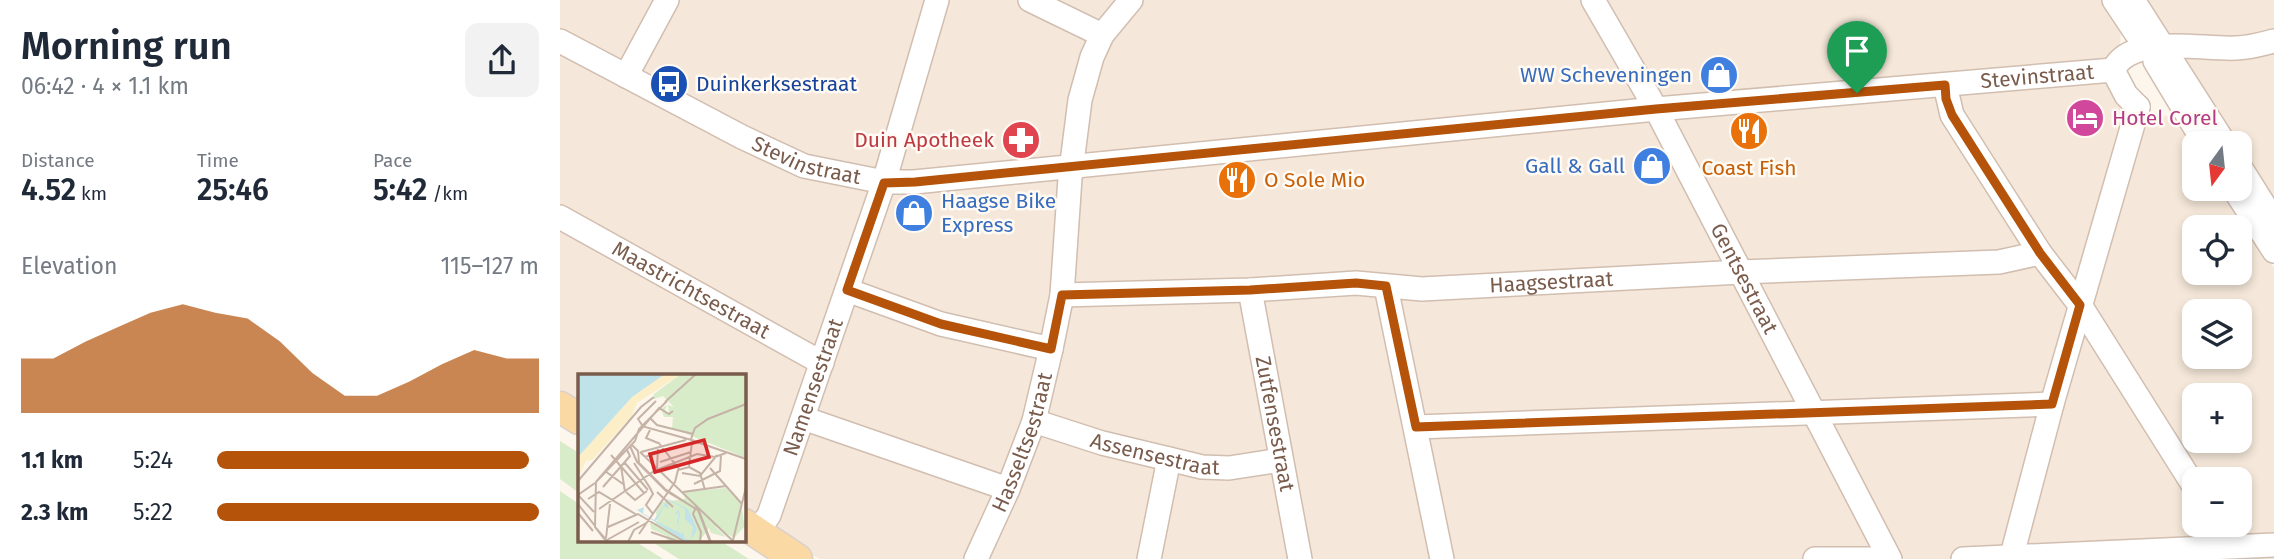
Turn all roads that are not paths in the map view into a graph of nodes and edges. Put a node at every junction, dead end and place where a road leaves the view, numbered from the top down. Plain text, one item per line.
1 (667, 0) edge
2 (937, 0) edge
3 (1030, 0) edge
4 (1131, 0) edge
5 (1593, 0) edge
6 (2115, 0) edge
7 (2133, 0) edge
8 (1102, 35) junction
9 (560, 41) edge
10 (2274, 41) edge
11 (2155, 47) junction
12 (2239, 48) junction
13 (2113, 71) junction
14 (625, 76) junction
15 (2176, 83) junction
16 (1945, 85) junction
17 (2138, 107) junction
18 (1656, 109) junction
19 (2199, 131) edge
20 (2215, 131) edge
21 (1072, 167) junction
22 (884, 183) junction
23 (2252, 186) edge
24 (2242, 201) edge
25 (560, 217) edge
26 (2274, 221) edge
27 (2274, 251) edge
28 (2040, 253) junction
29 (1741, 272) junction
30 (1386, 286) junction
31 (847, 290) junction
32 (1250, 290) junction
33 (1062, 295) junction
34 (2080, 305) junction
35 (1051, 349) junction
36 (822, 363) junction
37 (2052, 404) junction
38 (560, 407) edge
39 (1814, 412) junction
40 (578, 418) edge
41 (803, 418) junction
42 (1034, 421) junction
43 (1416, 427) junction
44 (1169, 459) junction
45 (1281, 460) junction
46 (2182, 467) edge
47 (1008, 489) junction
48 (750, 528) edge
49 (2212, 537) edge
50 (2228, 537) edge
51 (2274, 545) edge
52 (2011, 558) edge
53 (797, 559) edge
54 (976, 559) edge
55 (1149, 559) edge
56 (1300, 559) edge
57 (1442, 559) edge
58 (1815, 559) edge
59 (1879, 559) edge
60 (1891, 559) edge
61 (1963, 559) edge

1 - 14 street
2 - 22 street, Namensestraat
3 - 8 street
4 - 8 street, Hasseltsestraat
5 - 18 street, Gentsestraat
6 - 11 street
7 - 11 street
8 - 21 street, Hasseltsestraat
9 - 14 street, Stevinstraat
10 - 12 street, Stevinstraat
11 - 12 street, Stevinstraat
11 - 13 street, Stevinstraat
11 - 15 street
12 - 15 street, Stevinstraat
13 - 16 street, Stevinstraat
13 - 17 street
14 - 22 street, Stevinstraat
15 - 17 street
15 - 19 street
15 - 20 street
16 - 18 street, Stevinstraat
16 - 28 street
17 - 34 street
18 - 21 street, Stevinstraat
18 - 29 street, Gentsestraat
21 - 22 street, Stevinstraat
21 - 33 street, Hasseltsestraat
22 - 31 street, Namensestraat
23 - 26 street
24 - 27 street
25 - 36 street, Maastrichtsestraat
28 - 29 street, Haagsestraat
28 - 34 street
29 - 30 street, Haagsestraat
29 - 39 street, Gentsestraat
30 - 32 street, Haagsestraat
30 - 43 street
31 - 35 street
31 - 36 street, Namensestraat
32 - 33 street, Haagsestraat
32 - 45 street, Zutfensestraat
33 - 35 street, Hasseltsestraat
34 - 37 street
34 - 46 street
35 - 42 street, Hasseltsestraat
36 - 41 street, Namensestraat
37 - 39 street
37 - 52 street
38 - 40 main road
39 - 43 street
39 - 60 street, Gentsestraat
41 - 47 street
41 - 48 street, Namensestraat
42 - 44 street, Assensestraat
42 - 47 street, Hasseltsestraat
43 - 57 street
44 - 45 street, Assensestraat
44 - 55 street
45 - 56 street, Zutfensestraat
47 - 54 street, Hasseltsestraat
48 - 53 main road
49 - 52 street
50 - 51 street
52 - 61 street
58 - 59 street

